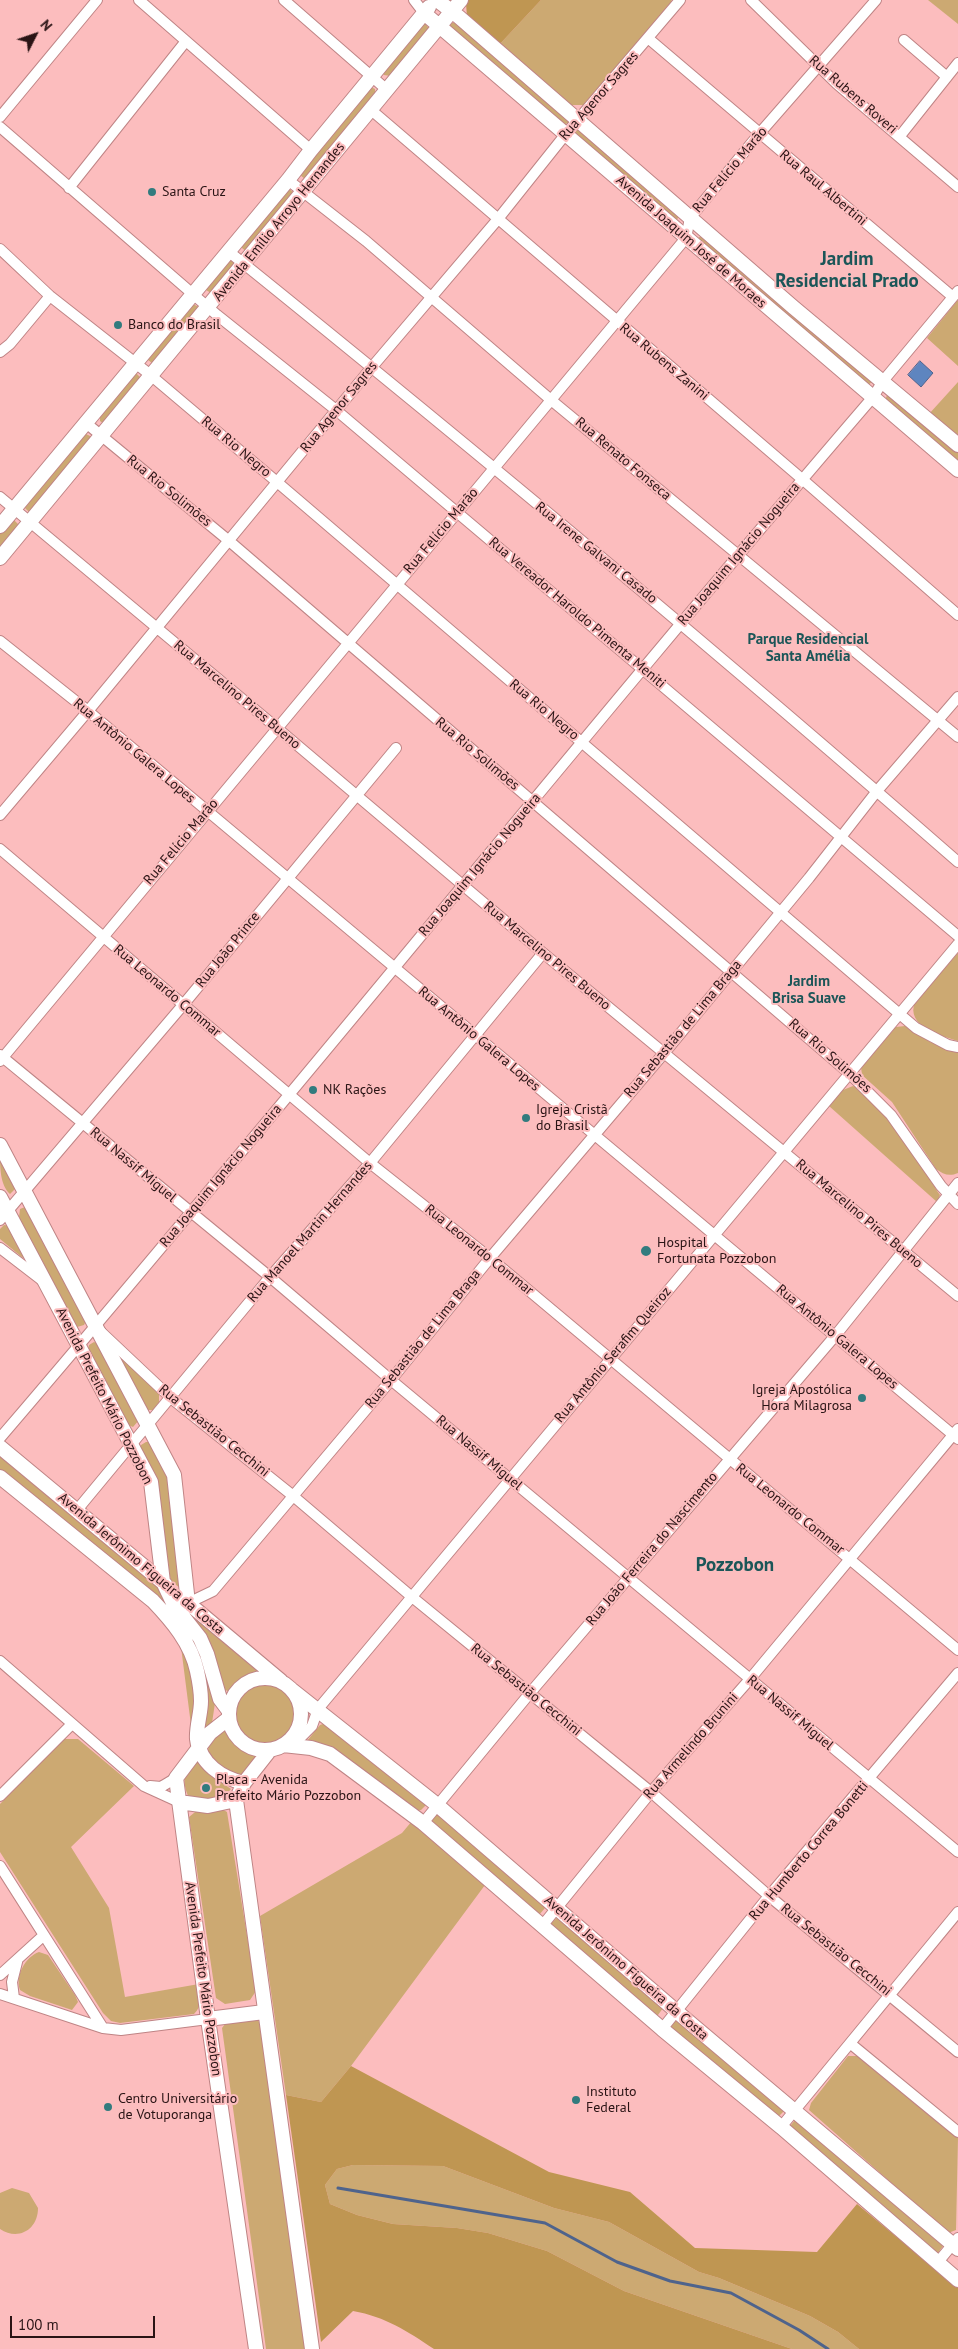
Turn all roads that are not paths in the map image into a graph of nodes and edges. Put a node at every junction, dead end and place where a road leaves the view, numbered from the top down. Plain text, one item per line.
1 (97, 0) edge
2 (139, 0) edge
3 (284, 0) edge
4 (414, 0) edge
5 (435, 0) edge
6 (461, 0) edge
7 (680, 0) edge
8 (751, 0) edge
9 (876, 0) edge
10 (452, 11) junction
11 (424, 13) junction
12 (440, 28) junction
13 (649, 38) junction
14 (904, 40) dead end
15 (186, 41) junction
16 (958, 63) edge
17 (818, 67) junction
18 (371, 76) junction
19 (947, 77) junction
20 (386, 89) junction
21 (370, 109) junction
22 (0, 117) edge
23 (578, 120) junction
24 (0, 127) edge
25 (759, 134) junction
26 (565, 135) junction
27 (900, 136) junction
28 (310, 150) junction
29 (288, 180) junction
30 (957, 183) edge
31 (69, 188) junction
32 (302, 193) junction
33 (690, 218) junction
34 (498, 220) junction
35 (686, 238) junction
36 (0, 250) edge
37 (228, 251) junction
38 (244, 265) junction
39 (193, 294) junction
40 (955, 294) edge
41 (50, 296) junction
42 (431, 297) junction
43 (209, 307) junction
44 (617, 322) junction
45 (0, 352) edge
46 (135, 364) junction
47 (372, 367) junction
48 (152, 376) junction
49 (883, 381) junction
50 (873, 397) junction
51 (551, 400) junction
52 (336, 410) junction
53 (86, 423) junction
54 (101, 436) junction
55 (958, 446) edge
56 (494, 470) junction
57 (958, 470) edge
58 (802, 479) junction
59 (277, 482) junction
60 (0, 497) edge
61 (14, 510) junction
62 (457, 514) junction
63 (30, 523) junction
64 (0, 526) edge
65 (228, 540) junction
66 (739, 555) junction
67 (0, 558) edge
68 (396, 585) junction
69 (958, 615) edge
70 (680, 623) junction
71 (155, 628) junction
72 (0, 641) edge
73 (348, 645) junction
74 (642, 667) junction
75 (958, 697) edge
76 (88, 711) junction
77 (939, 720) junction
78 (277, 728) junction
79 (958, 737) edge
80 (582, 742) junction
81 (396, 748) dead end
82 (877, 791) junction
83 (356, 796) junction
84 (533, 801) junction
85 (206, 811) junction
86 (0, 815) edge
87 (842, 837) junction
88 (0, 849) edge
89 (958, 862) edge
90 (287, 878) junction
91 (463, 886) junction
92 (781, 913) junction
93 (103, 936) junction
94 (958, 936) edge
95 (958, 944) edge
96 (543, 953) junction
97 (394, 969) junction
98 (731, 970) junction
99 (183, 1005) junction
100 (899, 1014) junction
101 (474, 1034) junction
102 (958, 1047) edge
103 (665, 1052) junction
104 (1, 1058) edge
105 (850, 1074) junction
106 (289, 1094) junction
107 (82, 1123) junction
108 (594, 1134) junction
109 (0, 1145) edge
110 (783, 1152) junction
111 (370, 1163) junction
112 (958, 1183) edge
113 (24, 1191) junction
114 (948, 1195) junction
115 (0, 1197) edge
116 (958, 1204) edge
117 (190, 1212) junction
118 (4, 1215) edge
119 (714, 1234) junction
120 (0, 1248) edge
121 (903, 1251) junction
122 (490, 1258) junction
123 (270, 1277) junction
124 (47, 1285) junction
125 (958, 1296) edge
126 (95, 1326) junction
127 (835, 1336) junction
128 (78, 1346) junction
129 (610, 1359) junction
130 (391, 1380) junction
131 (171, 1398) junction
132 (148, 1425) junction
133 (956, 1434) edge
134 (0, 1438) edge
135 (132, 1445) junction
136 (0, 1447) edge
137 (729, 1460) junction
138 (0, 1477) edge
139 (510, 1480) junction
140 (292, 1495) junction
141 (77, 1510) junction
142 (850, 1558) junction
143 (629, 1578) junction
144 (162, 1582) junction
145 (412, 1598) junction
146 (188, 1603) junction
147 (958, 1650) edge
148 (0, 1661) edge
149 (958, 1673) edge
150 (750, 1679) junction
151 (286, 1685) junction
152 (530, 1693) junction
153 (318, 1709) junction
154 (229, 1714) junction
155 (71, 1725) junction
156 (281, 1745) junction
157 (199, 1748) junction
158 (176, 1778) junction
159 (870, 1779) junction
160 (244, 1783) junction
161 (144, 1786) junction
162 (651, 1792) junction
163 (0, 1796) edge
164 (236, 1800) junction
165 (179, 1802) junction
166 (436, 1804) junction
167 (423, 1823) junction
168 (958, 1852) edge
169 (0, 1866) edge
170 (770, 1896) junction
171 (556, 1908) junction
172 (958, 1912) edge
173 (542, 1926) junction
174 (43, 1936) junction
175 (17, 1962) junction
176 (0, 1975) edge
177 (0, 1994) edge
178 (889, 1995) junction
179 (14, 1998) junction
180 (676, 2011) junction
181 (264, 2012) junction
182 (208, 2018) junction
183 (103, 2028) junction
184 (662, 2029) junction
185 (851, 2044) junction
186 (958, 2052) edge
187 (796, 2112) junction
188 (781, 2127) junction
189 (958, 2132) edge
190 (956, 2244) edge
191 (938, 2262) junction
192 (958, 2280) edge
193 (256, 2349) edge
194 (312, 2349) edge

1 - 22 street
2 - 15 street
3 - 18 street
4 - 11 street
5 - 10 main road, Avenida Joaquim José de Moraes
5 - 11 main road, Avenida Emílio Arroyo Hernandes
6 - 10 main road, Avenida Emílio Arroyo Hernandes
7 - 13 street, Rua Agenor Sagres
8 - 17 street, Rua Rubens Roveri
9 - 17 street, Rua Felício Marão
10 - 12 main road, Avenida Emílio Arroyo Hernandes
10 - 23 main road, Avenida Joaquim José de Moraes
11 - 12 main road, Avenida Joaquim José de Moraes
11 - 18 main road, Avenida Emílio Arroyo Hernandes
12 - 20 main road, Avenida Emílio Arroyo Hernandes
12 - 26 main road, Avenida Joaquim José de Moraes
13 - 23 street, Rua Agenor Sagres
13 - 25 street, Rua Raul Albertini
14 - 19 street
15 - 28 street
15 - 31 street
16 - 19 street
17 - 25 street, Rua Felício Marão
17 - 27 street, Rua Rubens Roveri
18 - 20 street
18 - 28 main road, Avenida Emílio Arroyo Hernandes
19 - 27 street
20 - 21 main road, Avenida Emílio Arroyo Hernandes
21 - 32 main road, Avenida Emílio Arroyo Hernandes
21 - 34 street, Rua Rubens Zanini
23 - 26 street, Rua Agenor Sagres
23 - 33 main road, Avenida Joaquim José de Moraes
24 - 31 street, Rua Vereador Haroldo Pimenta Meniti
25 - 33 street, Rua Felício Marão
25 - 40 street, Rua Raul Albertini
26 - 34 street, Rua Agenor Sagres
26 - 35 main road, Avenida Joaquim José de Moraes
27 - 30 street, Rua Rubens Roveri
28 - 29 main road, Avenida Emílio Arroyo Hernandes
29 - 32 street, Rua Renato Fonseca
29 - 37 main road, Avenida Emílio Arroyo Hernandes
31 - 39 street, Rua Vereador Haroldo Pimenta Meniti
32 - 38 main road, Avenida Emílio Arroyo Hernandes
32 - 42 street, Rua Renato Fonseca
33 - 35 street, Rua Felício Marão
33 - 49 main road, Avenida Joaquim José de Moraes
34 - 42 street, Rua Agenor Sagres
34 - 44 street, Rua Rubens Zanini
35 - 44 street, Rua Felício Marão
35 - 50 main road, Avenida Joaquim José de Moraes
36 - 41 street, Rua Rio Negro
37 - 38 street, Rua Irene Galvani Casado
37 - 39 main road, Avenida Emílio Arroyo Hernandes
38 - 43 main road, Avenida Emílio Arroyo Hernandes
38 - 47 street, Rua Irene Galvani Casado
39 - 43 street, Rua Vereador Haroldo Pimenta Meniti
39 - 46 main road, Avenida Emílio Arroyo Hernandes
40 - 49 street, Rua Joaquim Ignácio Nogueira
41 - 45 street
41 - 46 street, Rua Rio Negro
42 - 47 street, Rua Agenor Sagres
42 - 51 street, Rua Renato Fonseca
43 - 48 main road, Avenida Emílio Arroyo Hernandes
43 - 52 street, Rua Vereador Haroldo Pimenta Meniti
44 - 51 street, Rua Felício Marão
44 - 58 street, Rua Rubens Zanini
46 - 48 street, Rua Rio Negro
46 - 53 main road, Avenida Emílio Arroyo Hernandes
47 - 52 street, Rua Agenor Sagres
47 - 56 street, Rua Irene Galvani Casado
48 - 54 main road, Avenida Emílio Arroyo Hernandes
48 - 59 street, Rua Rio Negro
49 - 50 street, Rua Joaquim Ignácio Nogueira
49 - 55 main road, Avenida Joaquim José de Moraes
50 - 57 main road, Avenida Joaquim José de Moraes
50 - 58 street, Rua Joaquim Ignácio Nogueira
51 - 56 street, Rua Felício Marão
51 - 66 street, Rua Renato Fonseca
52 - 59 street, Rua Agenor Sagres
52 - 62 street, Rua Vereador Haroldo Pimenta Meniti
53 - 54 street, Rua Rio Solimões
53 - 61 main road, Avenida Emílio Arroyo Hernandes
54 - 63 main road, Avenida Emílio Arroyo Hernandes
54 - 65 street, Rua Rio Solimões
56 - 62 street, Rua Felício Marão
56 - 70 street, Rua Irene Galvani Casado
58 - 66 street, Rua Joaquim Ignácio Nogueira
58 - 69 street, Rua Rubens Zanini
59 - 65 street, Rua Agenor Sagres
59 - 68 street, Rua Rio Negro
60 - 61 street, Rua Marcelino Pires Bueno
61 - 63 street, Rua Marcelino Pires Bueno
61 - 64 main road, Avenida Emílio Arroyo Hernandes
62 - 68 street, Rua Felício Marão
62 - 74 street, Rua Vereador Haroldo Pimenta Meniti
63 - 67 main road, Avenida Emílio Arroyo Hernandes
63 - 71 street, Rua Marcelino Pires Bueno
65 - 71 street, Rua Agenor Sagres
65 - 73 street, Rua Rio Solimões
66 - 70 street, Rua Joaquim Ignácio Nogueira
66 - 77 street, Rua Renato Fonseca
68 - 73 street, Rua Felício Marão
68 - 80 street, Rua Rio Negro
70 - 74 street, Rua Joaquim Ignácio Nogueira
70 - 82 street, Rua Irene Galvani Casado
71 - 76 street, Rua Agenor Sagres
71 - 78 street, Rua Marcelino Pires Bueno
72 - 76 street, Rua Antônio Galera Lopes
73 - 78 street, Rua Felício Marão
73 - 84 street, Rua Rio Solimões
74 - 80 street, Rua Joaquim Ignácio Nogueira
74 - 87 street, Rua Vereador Haroldo Pimenta Meniti
75 - 77 street, Rua Sebastião de Lima Braga
76 - 85 street, Rua Antônio Galera Lopes
76 - 86 street, Rua Agenor Sagres
77 - 79 street, Rua Renato Fonseca
77 - 82 street, Rua Sebastião de Lima Braga
78 - 83 street, Rua Marcelino Pires Bueno
78 - 85 street, Rua Felício Marão
80 - 84 street, Rua Joaquim Ignácio Nogueira
80 - 92 street, Rua Rio Negro
81 - 83 street, Rua João Prince
82 - 87 street, Rua Sebastião de Lima Braga
82 - 89 street, Rua Irene Galvani Casado
83 - 90 street, Rua João Prince
83 - 91 street, Rua Marcelino Pires Bueno
84 - 91 street, Rua Joaquim Ignácio Nogueira
84 - 98 street, Rua Rio Solimões
85 - 90 street, Rua Antônio Galera Lopes
85 - 93 street, Rua Felício Marão
87 - 92 street, Rua Sebastião de Lima Braga
87 - 94 street, Rua Vereador Haroldo Pimenta Meniti
88 - 93 street, Rua Leonardo Commar
90 - 97 street, Rua Antônio Galera Lopes
90 - 99 street, Rua João Prince
91 - 96 street, Rua Marcelino Pires Bueno
91 - 97 street, Rua Joaquim Ignácio Nogueira
92 - 98 street, Rua Sebastião de Lima Braga
92 - 100 street, Rua Rio Negro
93 - 99 street, Rua Leonardo Commar
93 - 104 street, Rua Felício Marão
95 - 100 street, Rua Antônio Serafim Queiroz
96 - 101 street, Rua Manoel Martin Hernandes
96 - 103 street, Rua Marcelino Pires Bueno
97 - 101 street, Rua Antônio Galera Lopes
97 - 106 street, Rua Joaquim Ignácio Nogueira
98 - 103 street, Rua Sebastião de Lima Braga
98 - 105 street, Rua Rio Solimões
99 - 106 street, Rua Leonardo Commar
99 - 107 street, Rua João Prince
100 - 102 street, Rua Rio Negro
100 - 105 street, Rua Antônio Serafim Queiroz
101 - 108 street, Rua Antônio Galera Lopes
101 - 111 street, Rua Manoel Martin Hernandes
103 - 108 street, Rua Sebastião de Lima Braga
103 - 110 street, Rua Marcelino Pires Bueno
104 - 107 street, Rua Nassif Miguel
105 - 110 street, Rua Antônio Serafim Queiroz
105 - 114 street, Rua Rio Solimões
106 - 111 street, Rua Leonardo Commar
106 - 117 street, Rua Joaquim Ignácio Nogueira
107 - 113 street, Rua João Prince
107 - 117 street, Rua Nassif Miguel
108 - 119 street, Rua Antônio Galera Lopes
108 - 122 street, Rua Sebastião de Lima Braga
109 - 113 main road, Avenida Prefeito Mário Pozzobon
110 - 119 street, Rua Antônio Serafim Queiroz
110 - 121 street, Rua Marcelino Pires Bueno
111 - 122 street, Rua Leonardo Commar
111 - 123 street, Rua Manoel Martin Hernandes
112 - 114 street, Rua João Ferreira do Nascimento
113 - 118 street, Rua João Prince
113 - 126 main road, Avenida Prefeito Mário Pozzobon
114 - 116 street, Rua Rio Solimões
114 - 121 street, Rua João Ferreira do Nascimento
115 - 118 main road, Avenida Prefeito Mário Pozzobon
117 - 123 street, Rua Nassif Miguel
117 - 126 street, Rua Joaquim Ignácio Nogueira
118 - 124 main road, Avenida Prefeito Mário Pozzobon
119 - 127 street, Rua Antônio Galera Lopes
119 - 129 street, Rua Antônio Serafim Queiroz
120 - 124 street
121 - 125 street, Rua Marcelino Pires Bueno
121 - 127 street, Rua João Ferreira do Nascimento
122 - 129 street, Rua Leonardo Commar
122 - 130 street, Rua Sebastião de Lima Braga
123 - 130 street, Rua Nassif Miguel
123 - 131 street, Rua Manoel Martin Hernandes
124 - 128 main road, Avenida Prefeito Mário Pozzobon
126 - 128 street, Rua Joaquim Ignácio Nogueira
126 - 131 street, Rua Sebastião Cecchini
126 - 132 main road, Avenida Prefeito Mário Pozzobon
127 - 133 street, Rua Antônio Galera Lopes
127 - 137 street, Rua João Ferreira do Nascimento
128 - 134 street, Rua Joaquim Ignácio Nogueira
128 - 135 main road, Avenida Prefeito Mário Pozzobon
129 - 137 street, Rua Leonardo Commar
129 - 139 street, Rua Antônio Serafim Queiroz
130 - 139 street, Rua Nassif Miguel
130 - 140 street, Rua Sebastião de Lima Braga
131 - 132 street, Rua Manoel Martin Hernandes
131 - 140 street, Rua Sebastião Cecchini
132 - 135 street, Rua Manoel Martin Hernandes
132 - 146 main road, Avenida Prefeito Mário Pozzobon
133 - 142 street, Rua Armelindo Brunini
135 - 141 street, Rua Manoel Martin Hernandes
135 - 144 main road, Avenida Prefeito Mário Pozzobon
136 - 141 main road, Avenida Jerônimo Figueira da Costa
137 - 142 street, Rua Leonardo Commar
137 - 143 street, Rua João Ferreira do Nascimento
138 - 157 main road, Avenida Jerônimo Figueira da Costa
139 - 143 street, Rua Nassif Miguel
139 - 145 street, Rua Antônio Serafim Queiroz
140 - 145 street, Rua Sebastião Cecchini
140 - 146 street, Rua Sebastião de Lima Braga
141 - 144 main road, Avenida Jerônimo Figueira da Costa
142 - 147 street, Rua Leonardo Commar
142 - 150 street, Rua Armelindo Brunini
143 - 150 street, Rua Nassif Miguel
143 - 152 street, Rua João Ferreira do Nascimento
144 - 146 main road, Avenida Jerônimo Figueira da Costa
144 - 154 main road, Avenida Prefeito Mário Pozzobon
145 - 152 street, Rua Sebastião Cecchini
145 - 153 street, Rua Antônio Serafim Queiroz
146 - 151 main road, Avenida Jerônimo Figueira da Costa
148 - 155 street
149 - 159 street, Rua Humberto Correa Bonetti
150 - 159 street, Rua Nassif Miguel
150 - 162 street, Rua Armelindo Brunini
151 - 153 main road, Avenida Jerônimo Figueira da Costa
151 - 154 main road
151 - 156 main road
152 - 162 street, Rua Sebastião Cecchini
152 - 166 street, Rua João Ferreira do Nascimento
153 - 156 street, Rua Antônio Serafim Queiroz
153 - 166 main road, Avenida Jerônimo Figueira da Costa
154 - 156 main road
154 - 157 main road
155 - 161 street
155 - 163 street
156 - 160 main road
156 - 167 main road, Avenida Jerônimo Figueira da Costa
157 - 158 main road
157 - 160 main road
158 - 161 street
158 - 165 main road, Avenida Prefeito Mário Pozzobon
159 - 168 street, Rua Nassif Miguel
159 - 170 street, Rua Humberto Correa Bonetti
160 - 164 main road
161 - 165 street
162 - 170 street, Rua Sebastião Cecchini
162 - 171 street, Rua Armelindo Brunini
164 - 165 main road
164 - 181 main road
165 - 182 main road, Avenida Prefeito Mário Pozzobon
166 - 167 street, Rua João Ferreira do Nascimento
166 - 171 main road, Avenida Jerônimo Figueira da Costa
167 - 173 main road, Avenida Jerônimo Figueira da Costa
169 - 174 street
170 - 178 street, Rua Sebastião Cecchini
170 - 180 street, Rua Humberto Correa Bonetti
171 - 173 street, Rua Armelindo Brunini
171 - 180 main road, Avenida Jerônimo Figueira da Costa
172 - 178 street
173 - 184 main road, Avenida Jerônimo Figueira da Costa
174 - 175 street
174 - 183 street
175 - 176 street
175 - 179 street
177 - 179 street
178 - 185 street
178 - 186 street, Rua Sebastião Cecchini
179 - 183 street
180 - 184 street, Rua Humberto Correa Bonetti
180 - 187 main road, Avenida Jerônimo Figueira da Costa
181 - 182 main road
181 - 194 main road
182 - 183 street
182 - 193 main road, Avenida Prefeito Mário Pozzobon
184 - 188 main road, Avenida Jerônimo Figueira da Costa
185 - 187 street
185 - 189 street
187 - 188 street
187 - 190 main road, Avenida Jerônimo Figueira da Costa
188 - 191 main road, Avenida Jerônimo Figueira da Costa
190 - 191 street
191 - 192 main road, Avenida Jerônimo Figueira da Costa

